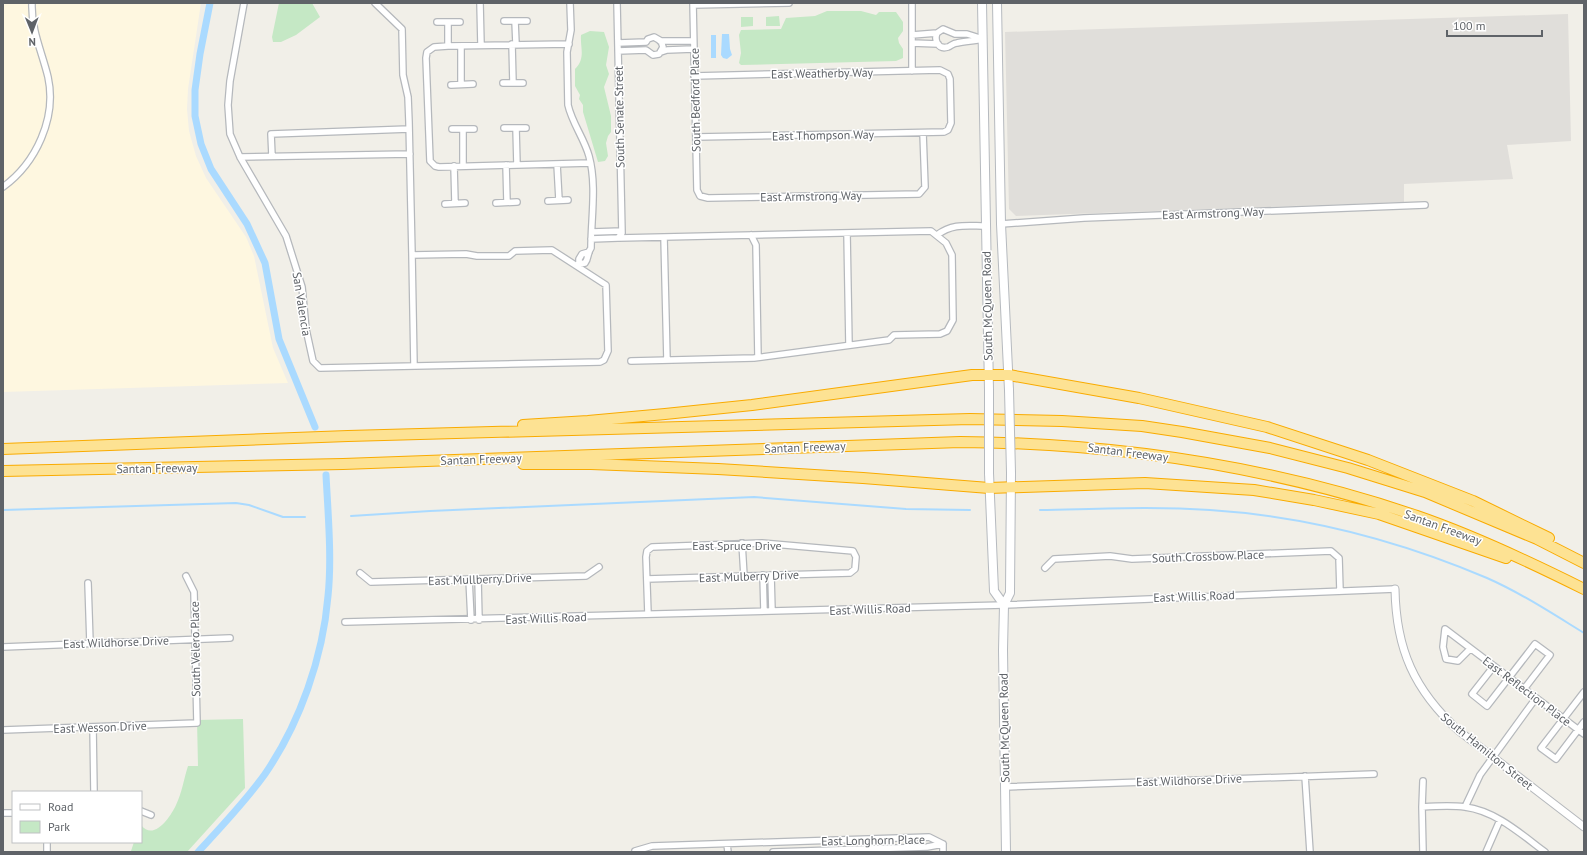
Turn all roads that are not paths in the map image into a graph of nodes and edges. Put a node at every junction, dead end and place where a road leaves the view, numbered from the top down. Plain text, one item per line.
1 (32, 3) edge
2 (244, 3) edge
3 (375, 3) edge
4 (480, 3) edge
5 (570, 3) edge
6 (617, 3) edge
7 (790, 3) edge
8 (912, 3) edge
9 (982, 3) edge
10 (997, 3) edge
11 (693, 4) edge
12 (504, 21) dead end
13 (515, 21) junction
14 (526, 21) dead end
15 (437, 22) dead end
16 (448, 22) junction
17 (460, 22) dead end
18 (937, 33) junction
19 (912, 35) junction
20 (983, 39) junction
21 (997, 39) junction
22 (660, 41) junction
23 (693, 41) junction
24 (618, 43) junction
25 (912, 43) junction
26 (514, 44) junction
27 (569, 44) junction
28 (938, 44) junction
29 (481, 45) junction
30 (448, 46) junction
31 (461, 46) junction
32 (693, 49) junction
33 (618, 51) junction
34 (661, 52) junction
35 (912, 71) junction
36 (694, 76) junction
37 (503, 83) dead end
38 (513, 83) junction
39 (523, 83) dead end
40 (461, 84) junction
41 (473, 84) dead end
42 (451, 85) dead end
43 (504, 128) dead end
44 (516, 128) junction
45 (526, 128) dead end
46 (949, 128) joint
47 (409, 129) junction
48 (462, 129) junction
49 (474, 129) dead end
50 (452, 130) dead end
51 (924, 133) junction
52 (696, 137) junction
53 (410, 154) junction
54 (272, 156) junction
55 (240, 157) junction
56 (590, 163) junction
57 (557, 164) junction
58 (506, 165) junction
59 (517, 165) junction
60 (454, 166) junction
61 (463, 166) junction
62 (3, 187) edge
63 (700, 196) joint
64 (559, 200) junction
65 (568, 200) dead end
66 (548, 201) dead end
67 (507, 202) junction
68 (517, 202) dead end
69 (454, 203) junction
70 (465, 203) dead end
71 (496, 203) dead end
72 (445, 204) dead end
73 (1425, 205) dead end
74 (1001, 224) junction
75 (986, 226) junction
76 (622, 231) junction
77 (592, 232) junction
78 (847, 233) junction
79 (751, 235) junction
80 (936, 235) junction
81 (664, 237) junction
82 (619, 238) junction
83 (591, 239) junction
84 (412, 255) junction
85 (579, 265) junction
86 (849, 345) junction
87 (758, 357) junction
88 (667, 360) junction
89 (630, 361) dead end
90 (414, 366) junction
91 (988, 375) junction
92 (1009, 375) junction
93 (436, 435) junction
94 (3, 445) edge
95 (32, 448) junction
96 (3, 449) edge
97 (343, 464) junction
98 (5, 472) edge
99 (989, 488) junction
100 (1012, 488) junction
101 (742, 543) junction
102 (1584, 556) edge
103 (1584, 563) edge
104 (599, 567) dead end
105 (1045, 568) dead end
106 (1547, 570) junction
107 (360, 573) dead end
108 (850, 573) joint
109 (763, 575) junction
110 (771, 575) junction
111 (186, 576) dead end
112 (744, 576) junction
113 (470, 579) junction
114 (478, 579) junction
115 (647, 579) junction
116 (88, 583) dead end
117 (1395, 589) joint
118 (1584, 589) edge
119 (1340, 591) junction
120 (470, 596) junction
121 (479, 596) junction
122 (1004, 605) junction
123 (764, 611) junction
124 (772, 611) junction
125 (648, 614) junction
126 (471, 620) junction
127 (479, 620) junction
128 (345, 622) dead end
129 (230, 638) dead end
130 (195, 639) junction
131 (90, 643) junction
132 (3, 647) edge
133 (1470, 648) junction
134 (1494, 666) junction
135 (1509, 678) junction
136 (1524, 689) junction
137 (1584, 692) edge
138 (1536, 698) junction
139 (1563, 719) junction
140 (1584, 722) edge
141 (197, 723) joint
142 (93, 727) junction
143 (3, 730) edge
144 (1578, 730) junction
145 (1584, 734) edge
146 (1492, 758) junction
147 (1374, 774) dead end
148 (1305, 776) junction
149 (1423, 781) dead end
150 (1004, 787) junction
151 (94, 791) edge
152 (1422, 807) junction
153 (1465, 807) junction
154 (142, 811) edge
155 (151, 815) dead end
156 (1500, 820) junction
157 (1584, 827) edge
158 (902, 838) junction
159 (844, 840) junction
160 (784, 842) junction
161 (727, 844) junction
162 (943, 844) junction
163 (902, 848) junction
164 (671, 849) edge
165 (845, 850) junction
166 (636, 852) edge
167 (728, 852) edge
168 (773, 852) edge
169 (785, 852) edge
170 (943, 852) edge
171 (1006, 852) edge
172 (1310, 852) edge
173 (1422, 852) edge
174 (1486, 852) edge
175 (1545, 852) edge

1 - 62 street
2 - 55 street, San Valencia
3 - 47 street
4 - 29 street
5 - 27 street
6 - 24 street, South Senate Street
7 - 11 street
8 - 19 street
9 - 20 main road, South McQueen Road
10 - 21 main road, South McQueen Road
11 - 23 street, South Bedford Place
12 - 13 street
13 - 14 street
13 - 26 street
15 - 16 street
16 - 17 street
16 - 30 street
18 - 19 street
18 - 20 street
18 - 28 street
19 - 25 street
20 - 21 main road
20 - 28 street
20 - 75 main road, South McQueen Road
21 - 74 main road, South McQueen Road
22 - 23 street
22 - 24 street
22 - 34 street
23 - 32 street, South Bedford Place
24 - 33 street, South Senate Street
25 - 28 street
25 - 35 street
26 - 27 street
26 - 29 street
26 - 38 street
27 - 56 street
29 - 31 street
30 - 31 street
30 - 60 street
31 - 40 street
32 - 34 street
32 - 36 street, South Bedford Place
33 - 34 street
33 - 76 street, South Senate Street
35 - 36 street, East Weatherby Way
35 - 46 street, East Weatherby Way
36 - 52 street, South Bedford Place
37 - 38 street
38 - 39 street
40 - 41 street
40 - 42 street
43 - 44 street
44 - 45 street
44 - 59 street
46 - 51 street, East Thompson Way
47 - 53 street
47 - 54 street
48 - 49 street
48 - 50 street
48 - 61 street
51 - 52 street, East Thompson Way
51 - 63 street, East Armstrong Way
52 - 63 street, South Bedford Place
53 - 54 street
53 - 84 street
54 - 55 street
55 - 90 street, San Valencia
56 - 57 street
56 - 77 street
57 - 59 street
57 - 64 street
58 - 59 street
58 - 61 street
58 - 67 street
60 - 61 street
60 - 69 street
64 - 65 street
64 - 66 street
67 - 68 street
67 - 71 street
69 - 70 street
69 - 72 street
73 - 74 street, East Armstrong Way
74 - 75 main road
74 - 92 main road, South McQueen Road
75 - 80 street
75 - 91 main road, South McQueen Road
76 - 77 street
76 - 82 street, South Senate Street
77 - 83 street
78 - 79 street
78 - 80 street
78 - 86 street
79 - 81 street
79 - 87 street
80 - 86 street
81 - 82 street
81 - 88 street
82 - 83 street
83 - 85 street
84 - 85 street, San Valencia
84 - 90 street
85 - 90 street, San Valencia
86 - 87 street
87 - 88 street
88 - 89 street
91 - 92 highway
91 - 93 highway
91 - 99 main road, South McQueen Road, bridge
92 - 100 main road, South McQueen Road, bridge
92 - 102 highway
93 - 95 highway, Santan Freeway
93 - 103 highway, Santan Freeway
94 - 95 highway
95 - 96 highway, Santan Freeway
97 - 98 highway, Santan Freeway
97 - 99 highway
97 - 106 highway, Santan Freeway
99 - 100 highway
99 - 122 main road, South McQueen Road
100 - 106 highway
100 - 122 main road, South McQueen Road
101 - 108 street, East Spruce Drive
101 - 112 street
101 - 115 street, East Spruce Drive
104 - 114 street, East Mullberry Drive
105 - 119 street, South Crossbow Place
106 - 118 highway, Santan Freeway
107 - 113 street, East Mullberry Drive
108 - 110 street, East Mulberry Drive
109 - 110 street, East Mulberry Drive
109 - 112 street, East Mulberry Drive
109 - 123 street
110 - 124 street
111 - 130 street, South Velero Place
112 - 115 street, East Mulberry Drive
113 - 114 street, East Mullberry Drive
113 - 120 street
114 - 121 street
115 - 125 street
116 - 131 street
117 - 119 street, East Willis Road
117 - 146 street, South Hamilton Street
119 - 122 street, East Willis Road
120 - 121 street
120 - 126 street
121 - 127 street
122 - 124 street, East Willis Road
122 - 150 main road, South McQueen Road
123 - 124 street, East Willis Road
123 - 125 street, East Willis Road
125 - 127 street, East Willis Road
126 - 127 street, East Willis Road
126 - 128 street, East Willis Road
129 - 130 street, East Wildhorse Drive
130 - 131 street, East Wildhorse Drive
130 - 141 street, South Velero Place
131 - 132 street, East Wildhorse Drive
133 - 133 street, East Reflection Place
133 - 134 street, East Reflection Place
134 - 135 street, East Reflection Place
134 - 135 street
135 - 136 street, East Reflection Place
135 - 136 street
136 - 138 street, East Reflection Place
137 - 139 street
138 - 139 street, East Reflection Place
138 - 146 street
139 - 144 street, East Reflection Place
139 - 144 street
140 - 144 street
141 - 142 street, East Wesson Drive
142 - 143 street, East Wesson Drive
142 - 151 street
144 - 145 street, East Reflection Place
146 - 153 street
146 - 157 street, South Hamilton Street
147 - 148 street, East Wildhorse Drive
148 - 150 street, East Wildhorse Drive
148 - 172 street
149 - 152 street
150 - 171 main road, South McQueen Road
152 - 153 street
152 - 173 street
153 - 156 street
154 - 155 street
156 - 174 street
156 - 175 street
158 - 159 street, East Longhorn Place
158 - 162 street, East Longhorn Place
158 - 163 street
159 - 160 street, East Longhorn Place
159 - 165 street
160 - 161 street, East Longhorn Place
160 - 169 street
161 - 164 street, East Longhorn Place
161 - 167 street
162 - 163 street, East Longhorn Place
162 - 170 street
163 - 165 street, East Longhorn Place
164 - 166 street, East Longhorn Place
165 - 169 street, East Longhorn Place
168 - 169 street, East Longhorn Place

